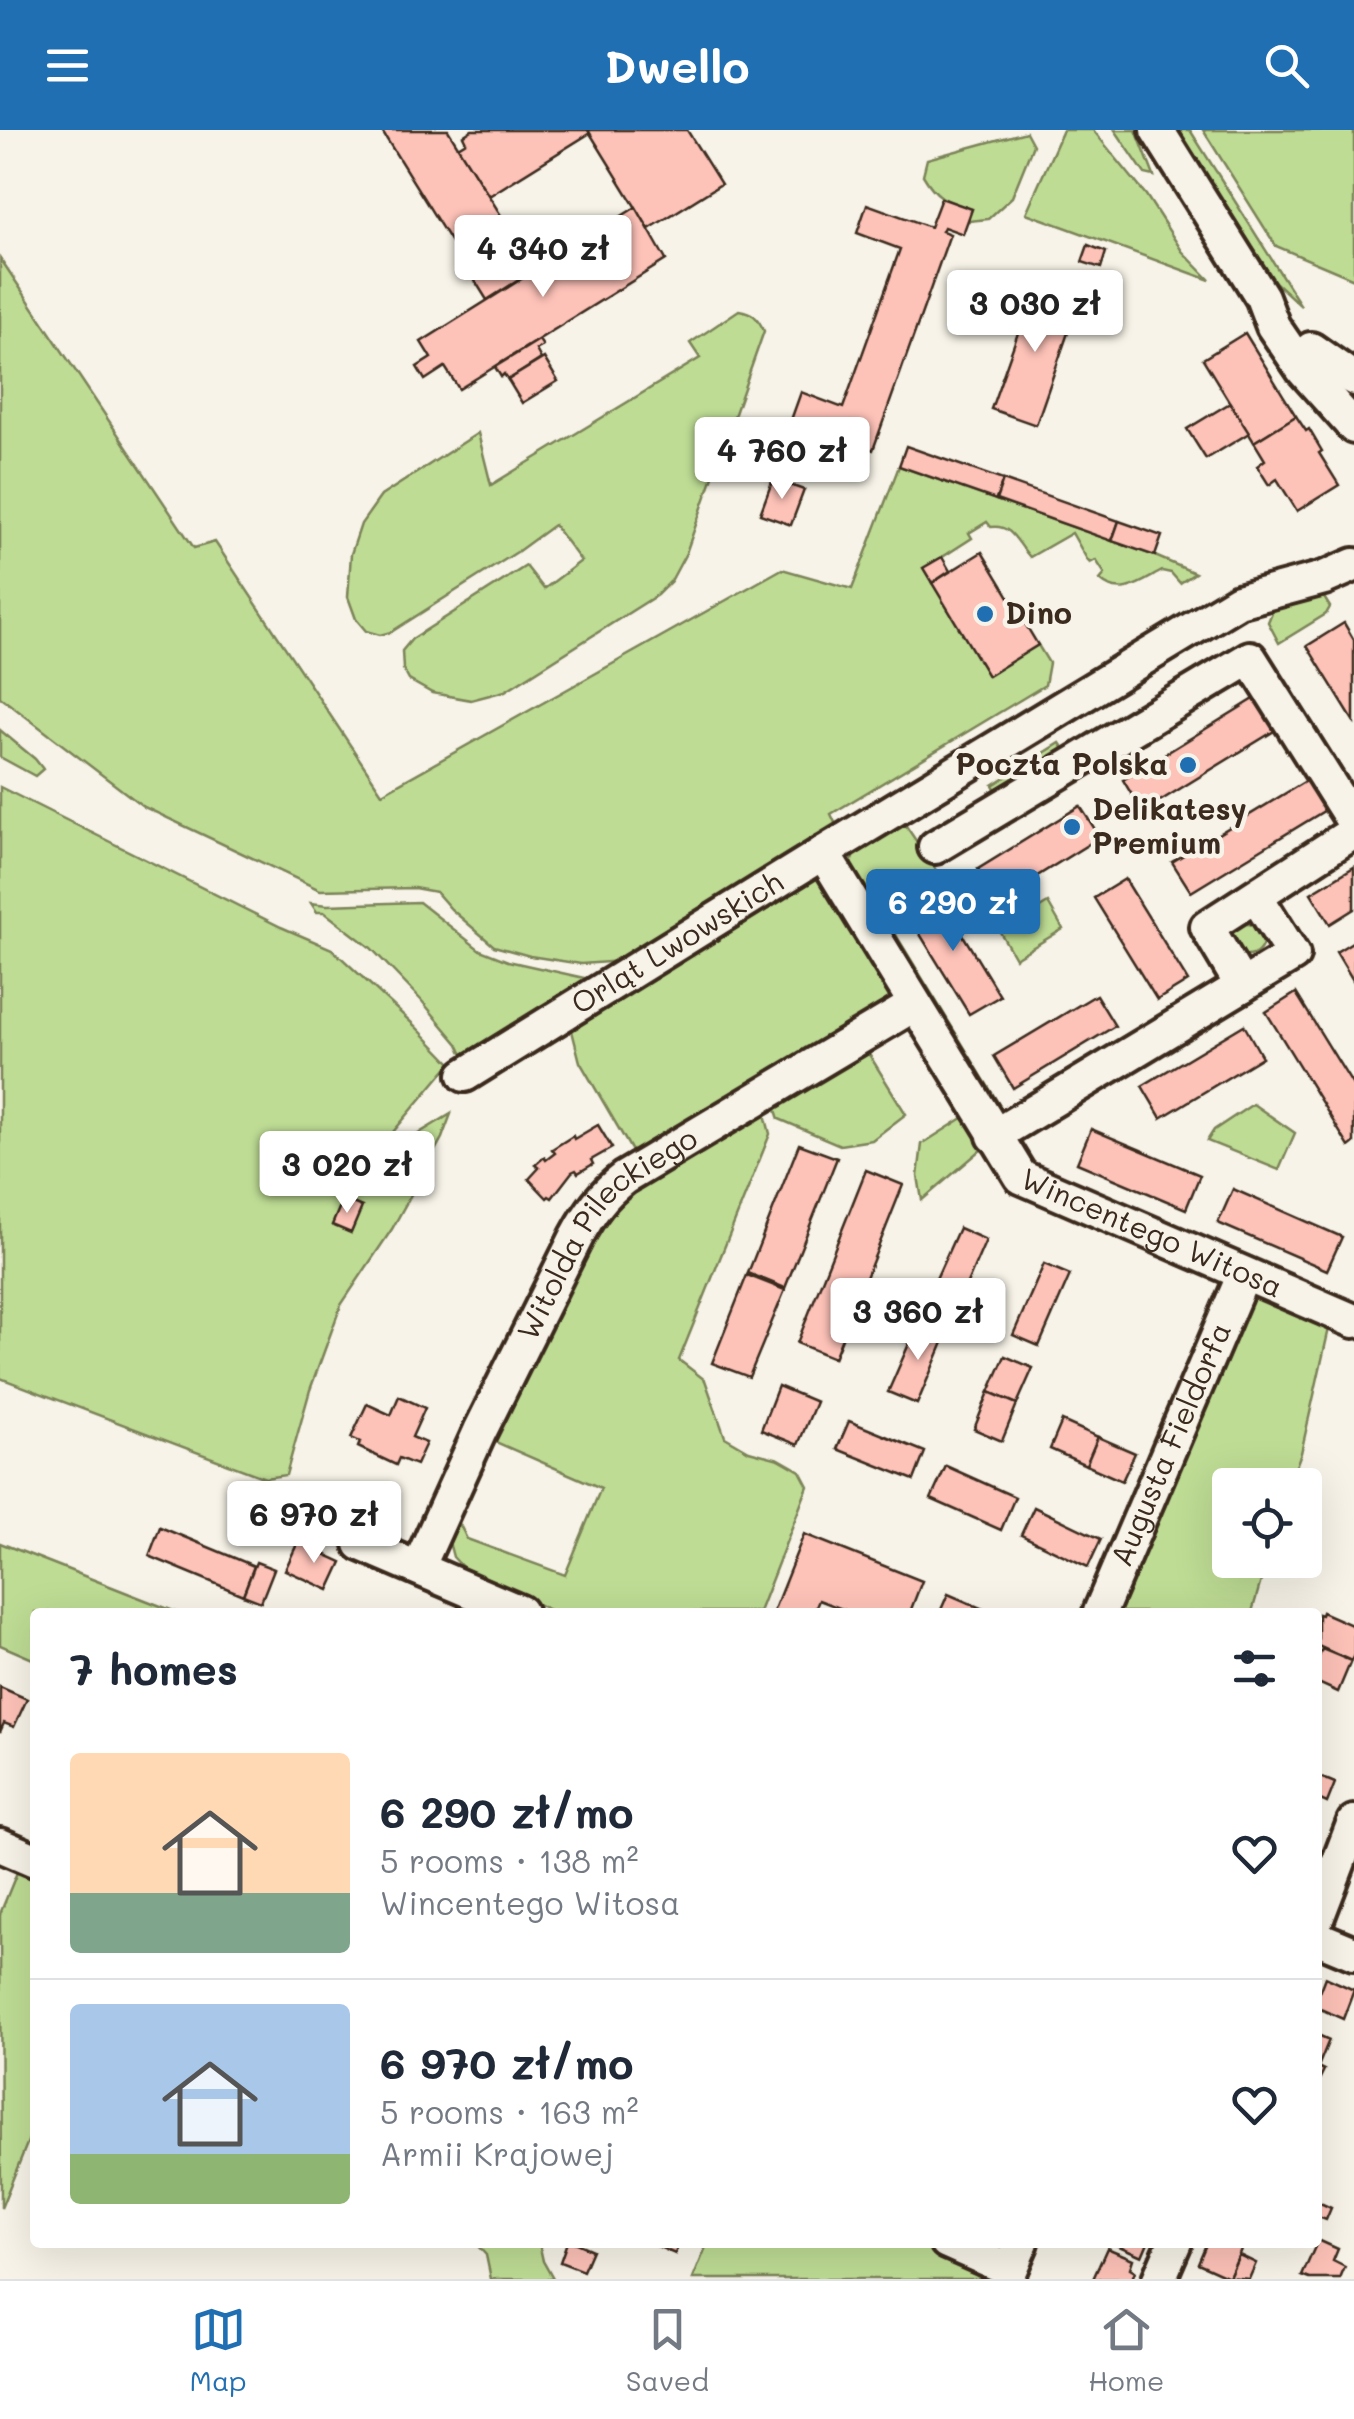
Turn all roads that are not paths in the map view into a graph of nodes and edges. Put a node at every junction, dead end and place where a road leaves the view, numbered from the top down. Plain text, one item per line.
1 (1157, 130) edge
2 (1262, 297) junction
3 (1312, 349) junction
4 (1354, 378) edge
5 (1354, 398) edge
6 (1354, 427) edge
7 (1354, 546) edge
8 (1354, 565) edge
9 (1308, 581) junction
10 (1354, 823) edge
11 (1354, 832) edge
12 (936, 847) dead end
13 (822, 854) junction
14 (1256, 896) junction
15 (1242, 986) junction
16 (914, 1005) junction
17 (466, 1075) dead end
18 (994, 1136) junction
19 (1244, 1274) junction
20 (1354, 1321) edge
21 (361, 1544) dead end
22 (418, 1568) junction
23 (511, 1608) edge
24 (1102, 1608) edge
25 (1354, 1822) edge
26 (0, 1845) edge
27 (30, 1858) edge
28 (1322, 1906) edge
29 (1322, 1940) edge
30 (1354, 1953) edge
31 (960, 2248) edge
32 (1019, 2248) edge
33 (1172, 2248) edge
34 (1159, 2279) edge

1 - 2 street
2 - 3 street
2 - 6 street
3 - 4 street
3 - 5 street
7 - 9 street, Orląt Lwowskich
8 - 9 street, Orląt Lwowskich
9 - 13 street, Orląt Lwowskich
10 - 12 street
11 - 14 street
13 - 16 street, Wincentego Witosa
13 - 17 street, Orląt Lwowskich
14 - 15 street
14 - 15 street
15 - 18 street
16 - 18 street, Wincentego Witosa
16 - 22 street, Witolda Pileckiego
18 - 19 street, Wincentego Witosa
19 - 20 street, Wincentego Witosa
19 - 24 street, Augusta Fieldorfa
21 - 22 street
22 - 23 street
25 - 28 street
26 - 27 street
29 - 30 street
31 - 32 street
33 - 34 street

